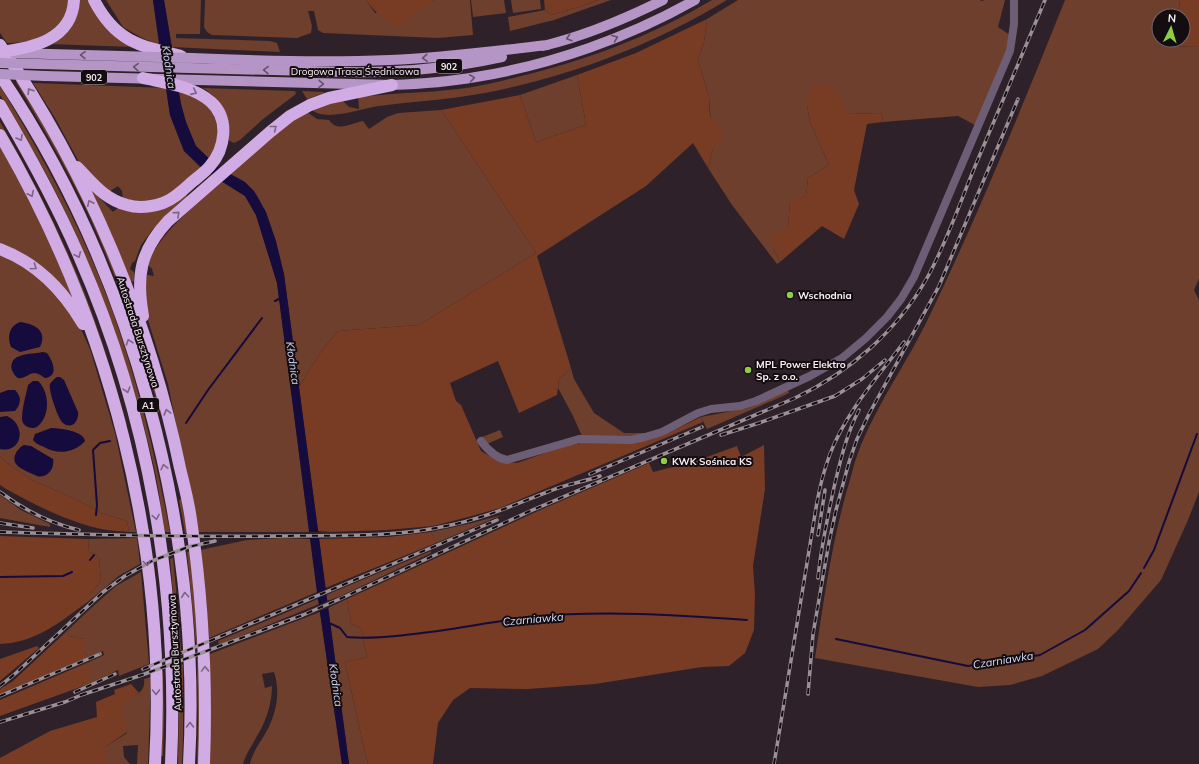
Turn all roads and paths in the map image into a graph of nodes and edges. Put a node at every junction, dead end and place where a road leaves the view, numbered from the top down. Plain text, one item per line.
1 (74, 0) edge
2 (94, 0) edge
3 (663, 0) edge
4 (696, 0) edge
5 (1014, 0) edge
6 (0, 45) edge
7 (548, 45) junction
8 (0, 52) edge
9 (192, 58) junction
10 (0, 63) edge
11 (0, 74) edge
12 (143, 78) junction
13 (392, 85) joint
14 (351, 89) junction
15 (0, 105) edge
16 (0, 135) edge
17 (68, 157) junction
18 (0, 248) edge
19 (147, 342) junction
20 (96, 346) junction
21 (481, 441) dead end
22 (155, 764) edge
23 (171, 764) edge
24 (189, 764) edge
25 (204, 764) edge

1 - 8 highway, bridge
2 - 9 highway, bridge
3 -> 7 main road, Drogowa Trasa Średnicowa / 902
13 -> 4 main road, Drogowa Trasa Średnicowa / 902
5 - 21 street
17 -> 6 highway
7 -> 9 main road
7 -> 10 main road, Drogowa Trasa Średnicowa / 902, bridge
9 -> 8 main road, bridge
11 - 12 main road, Drogowa Trasa Średnicowa / 902, bridge
24 -> 11 highway, Autostrada Bursztynowa / A1
12 -> 14 main road, Drogowa Trasa Średnicowa / 902
12 -> 17 highway
13 - 14 highway
19 -> 14 highway
15 -> 23 highway, Autostrada Bursztynowa / A1
16 -> 20 highway
19 -> 17 highway
18 -> 20 highway
25 -> 19 highway
20 -> 22 highway

